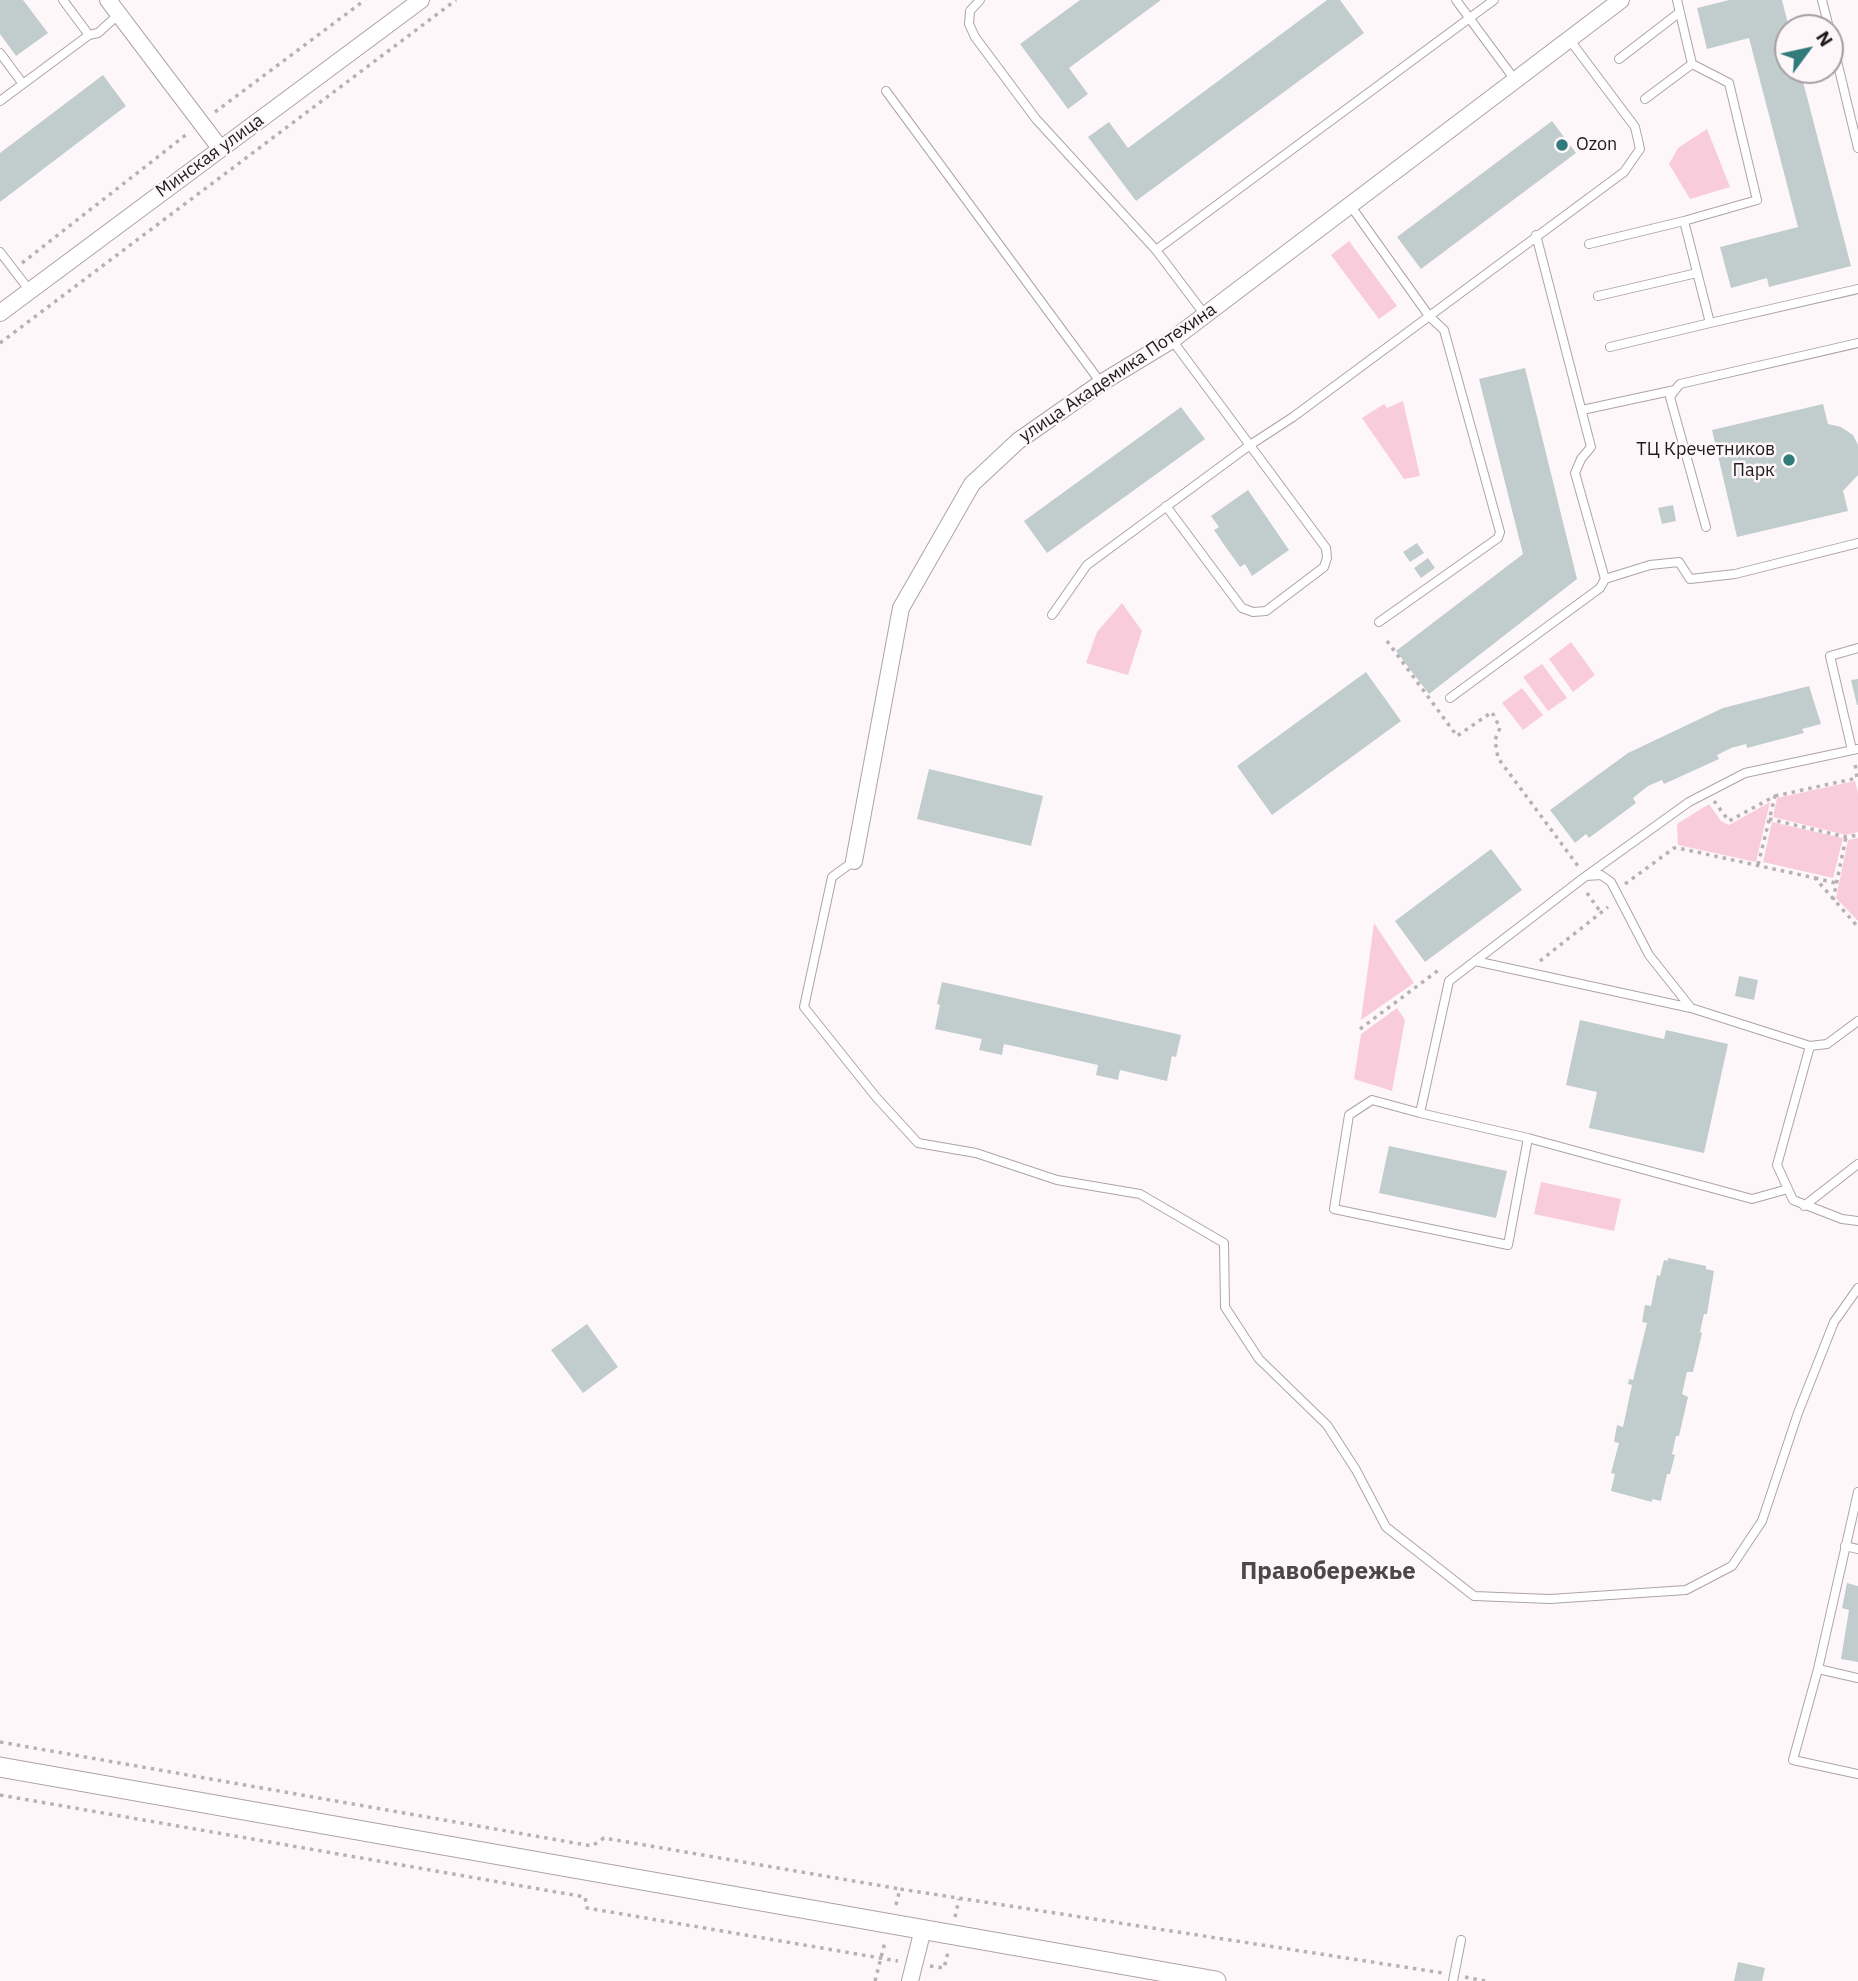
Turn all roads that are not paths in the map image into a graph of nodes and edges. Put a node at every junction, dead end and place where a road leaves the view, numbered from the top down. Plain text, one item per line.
1 (63, 0) edge
2 (108, 0) edge
3 (421, 0) edge
4 (980, 0) edge
5 (1456, 0) edge
6 (1494, 0) edge
7 (1621, 0) edge
8 (1677, 0) edge
9 (1680, 12) junction
10 (119, 14) junction
11 (1469, 18) junction
12 (89, 35) junction
13 (1569, 39) junction
14 (0, 53) edge
15 (1619, 59) dead end
16 (1692, 64) junction
17 (1515, 80) junction
18 (23, 84) junction
19 (1843, 84) edge
20 (886, 91) dead end
21 (1645, 99) dead end
22 (0, 101) edge
23 (220, 148) junction
24 (1858, 148) edge
25 (1350, 205) junction
26 (1684, 221) junction
27 (1536, 235) junction
28 (1589, 244) dead end
29 (1156, 250) junction
30 (0, 252) edge
31 (1697, 273) junction
32 (1858, 289) edge
33 (30, 291) junction
34 (1598, 296) dead end
35 (0, 313) edge
36 (1205, 315) junction
37 (1429, 316) junction
38 (1710, 323) junction
39 (1172, 340) junction
40 (1858, 343) edge
41 (1610, 347) dead end
42 (1101, 383) junction
43 (1675, 390) junction
44 (1582, 410) junction
45 (1250, 445) junction
46 (1166, 506) junction
47 (1706, 527) dead end
48 (1858, 543) edge
49 (1605, 579) junction
50 (1052, 615) dead end
51 (1379, 622) dead end
52 (1858, 648) edge
53 (1450, 698) dead end
54 (1855, 750) edge
55 (854, 861) joint
56 (1583, 879) junction
57 (1475, 961) junction
58 (1691, 1008) junction
59 (1858, 1021) edge
60 (1810, 1046) junction
61 (1420, 1113) junction
62 (1528, 1138) junction
63 (1858, 1164) edge
64 (1788, 1189) junction
65 (1804, 1206) junction
66 (1858, 1221) edge
67 (1858, 1287) edge
68 (1858, 1492) edge
69 (1856, 1508) edge
70 (1845, 1546) junction
71 (1858, 1549) edge
72 (1818, 1669) junction
73 (1858, 1678) edge
74 (0, 1767) edge
75 (1858, 1774) edge
76 (923, 1929) junction
77 (1461, 1940) dead end
78 (1454, 1978) edge
79 (910, 1981) edge
80 (1216, 1981) edge

1 - 12 lane
2 - 10 street
3 - 23 street, Минская улица
4 - 29 lane
5 - 11 lane
6 - 11 lane
7 - 13 street, улица Академика Потехина
8 - 9 lane
9 - 15 lane
9 - 16 lane
10 - 12 lane
10 - 23 street
11 - 17 lane
11 - 29 lane
12 - 18 lane
13 - 17 street, улица Академика Потехина
13 - 27 lane
14 - 18 lane
16 - 21 lane
16 - 26 lane
17 - 25 street, улица Академика Потехина
18 - 22 lane
19 - 24 lane
20 - 42 lane
23 - 33 street, Минская улица
25 - 36 street, улица Академика Потехина
25 - 37 lane
26 - 28 lane
26 - 31 lane
27 - 37 lane
27 - 44 lane
29 - 36 lane
30 - 33 lane
31 - 34 lane
31 - 38 lane
32 - 38 lane
33 - 35 street, Минская улица
36 - 39 street, улица Академика Потехина
37 - 45 lane
37 - 51 lane
38 - 41 lane
39 - 42 street, улица Академика Потехина
39 - 45 lane
40 - 43 lane
42 - 55 street, улица Академика Потехина
43 - 44 lane
43 - 47 lane
44 - 49 lane
45 - 46 lane
45 - 46 lane
46 - 50 lane
48 - 49 lane
49 - 53 lane
52 - 54 lane
54 - 56 lane
55 - 67 lane
56 - 57 lane
56 - 58 lane
57 - 58 lane
57 - 61 lane
58 - 60 lane
59 - 60 lane
60 - 64 lane
61 - 62 lane
61 - 62 lane
62 - 64 lane
63 - 65 lane
64 - 65 lane
65 - 66 lane
68 - 69 lane
69 - 70 lane
70 - 71 lane
70 - 72 lane
72 - 73 lane
72 - 75 lane
74 - 76 street
76 - 79 street
76 - 80 street
77 - 78 lane

